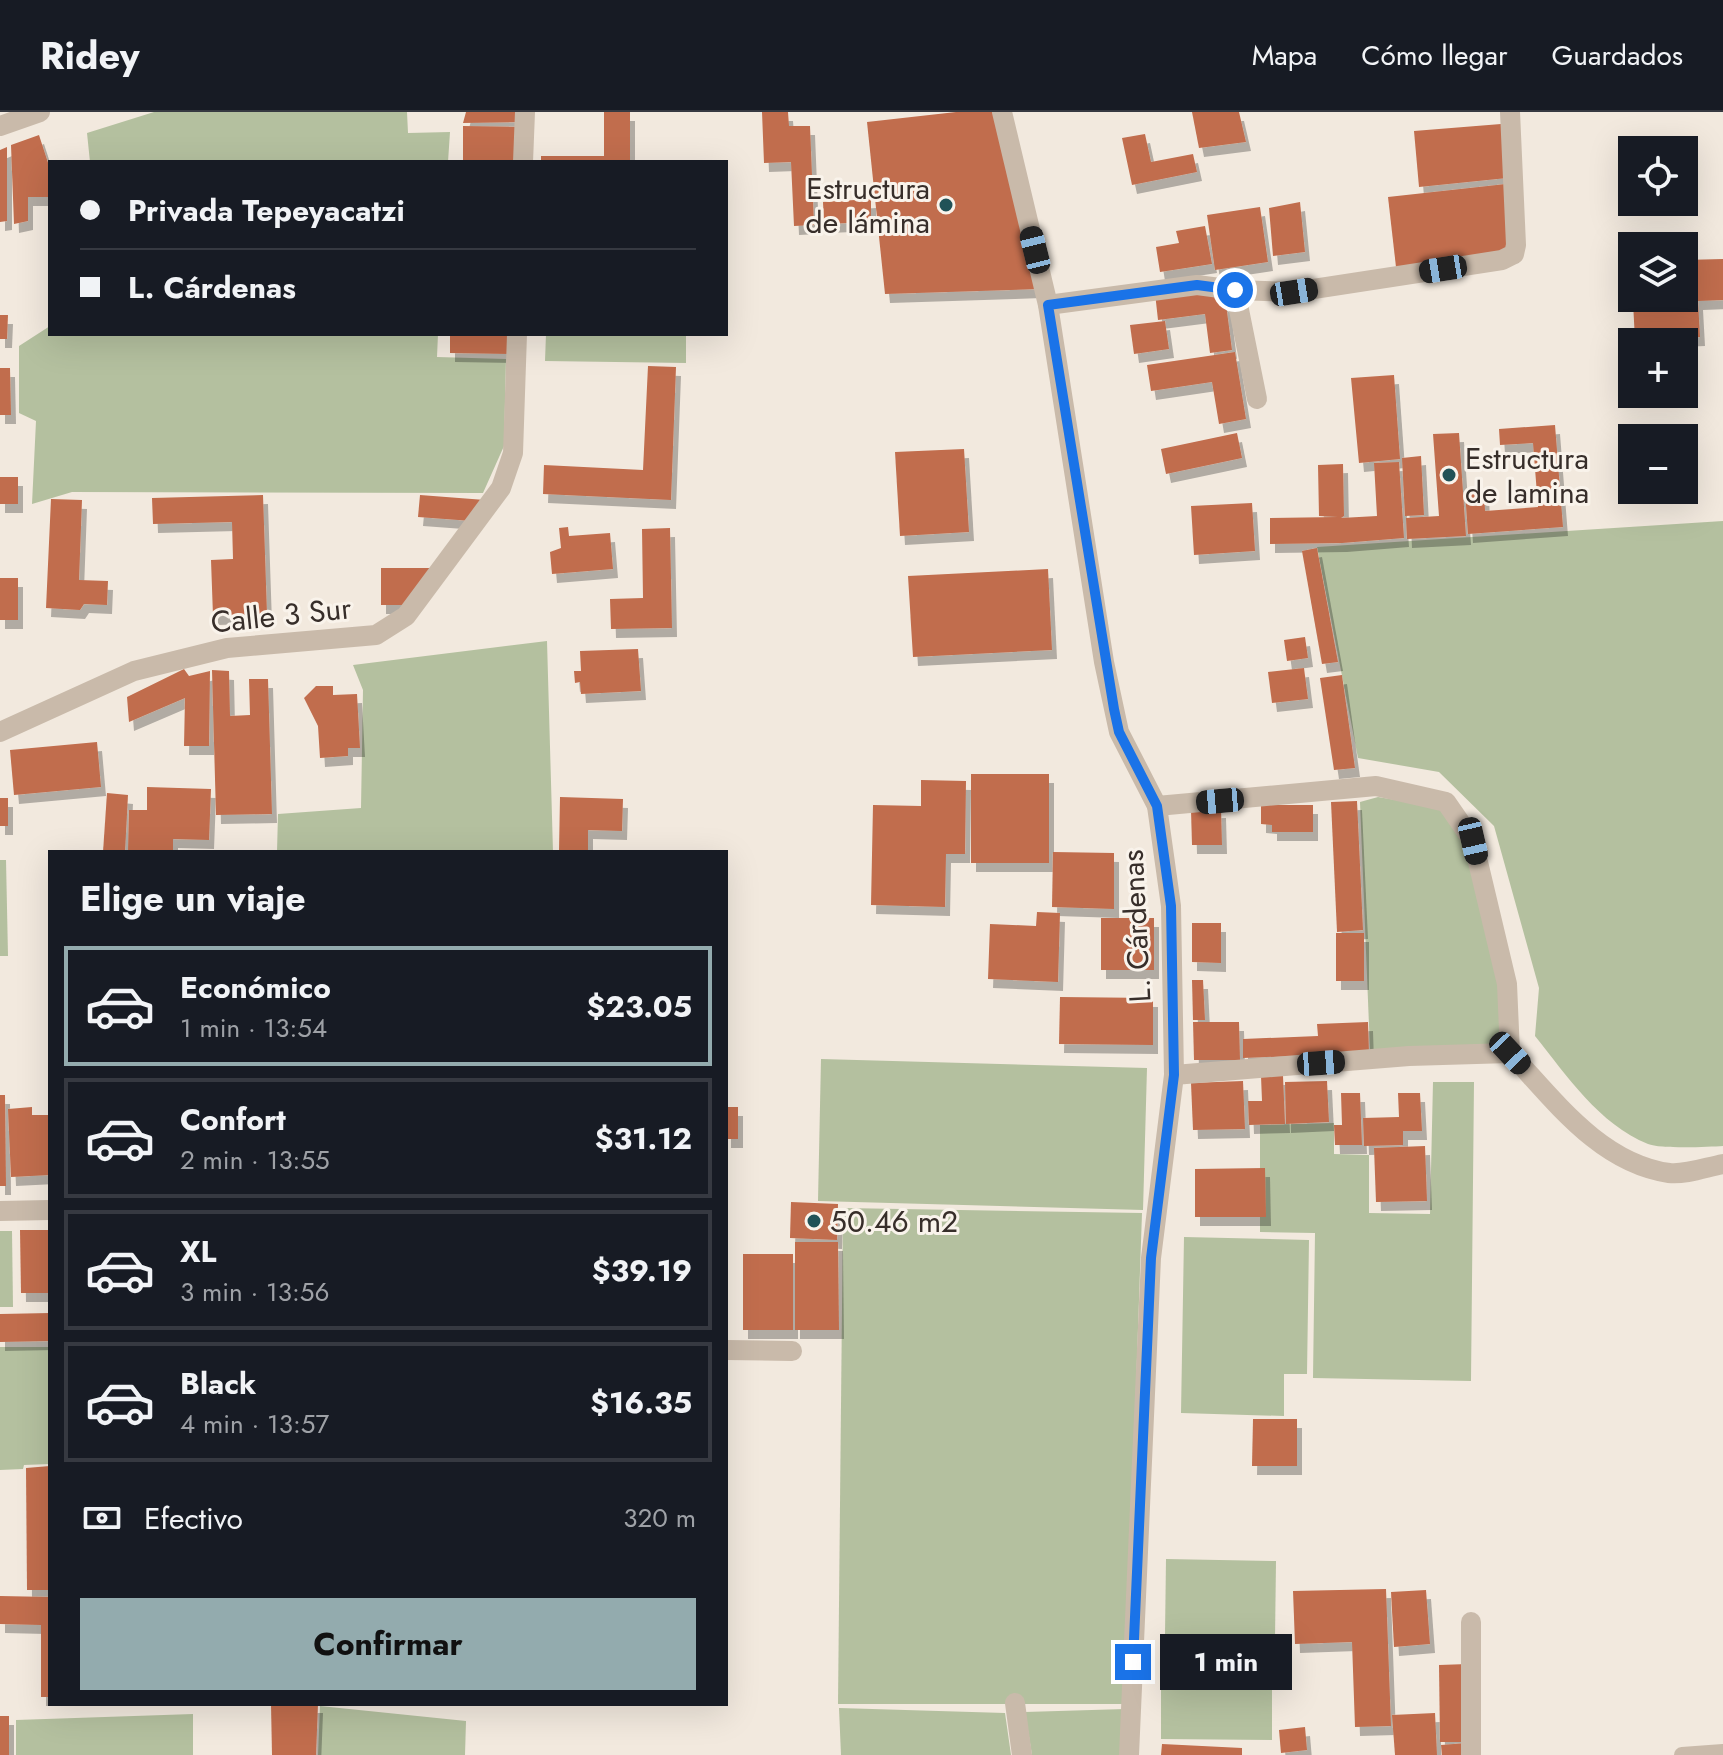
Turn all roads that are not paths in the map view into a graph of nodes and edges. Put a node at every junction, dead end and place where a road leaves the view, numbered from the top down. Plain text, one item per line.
1 (40, 112) edge
2 (525, 112) edge
3 (1002, 112) edge
4 (1510, 112) edge
5 (0, 126) edge
6 (523, 160) edge
7 (1235, 290) junction
8 (1048, 305) junction
9 (517, 336) edge
10 (1257, 399) dead end
11 (0, 732) edge
12 (1157, 806) junction
13 (1510, 1053) junction
14 (1174, 1075) junction
15 (1723, 1164) edge
16 (48, 1210) edge
17 (0, 1211) edge
18 (728, 1350) edge
19 (792, 1351) dead end
20 (1471, 1622) dead end
21 (1015, 1703) dead end
22 (1723, 1752) edge
23 (1022, 1755) edge
24 (1129, 1755) edge
25 (1471, 1755) edge
26 (1682, 1755) edge

1 - 5 street
2 - 6 street
3 - 8 street, L. Cárdenas
4 - 7 street
7 - 8 street
7 - 10 street
8 - 12 street, L. Cárdenas
9 - 11 street, Calle 3 Sur
12 - 13 street
12 - 14 street, L. Cárdenas
13 - 14 street
13 - 15 street
14 - 24 street, L. Cárdenas
16 - 17 street
18 - 19 street
20 - 25 street
21 - 23 street
22 - 26 lane

